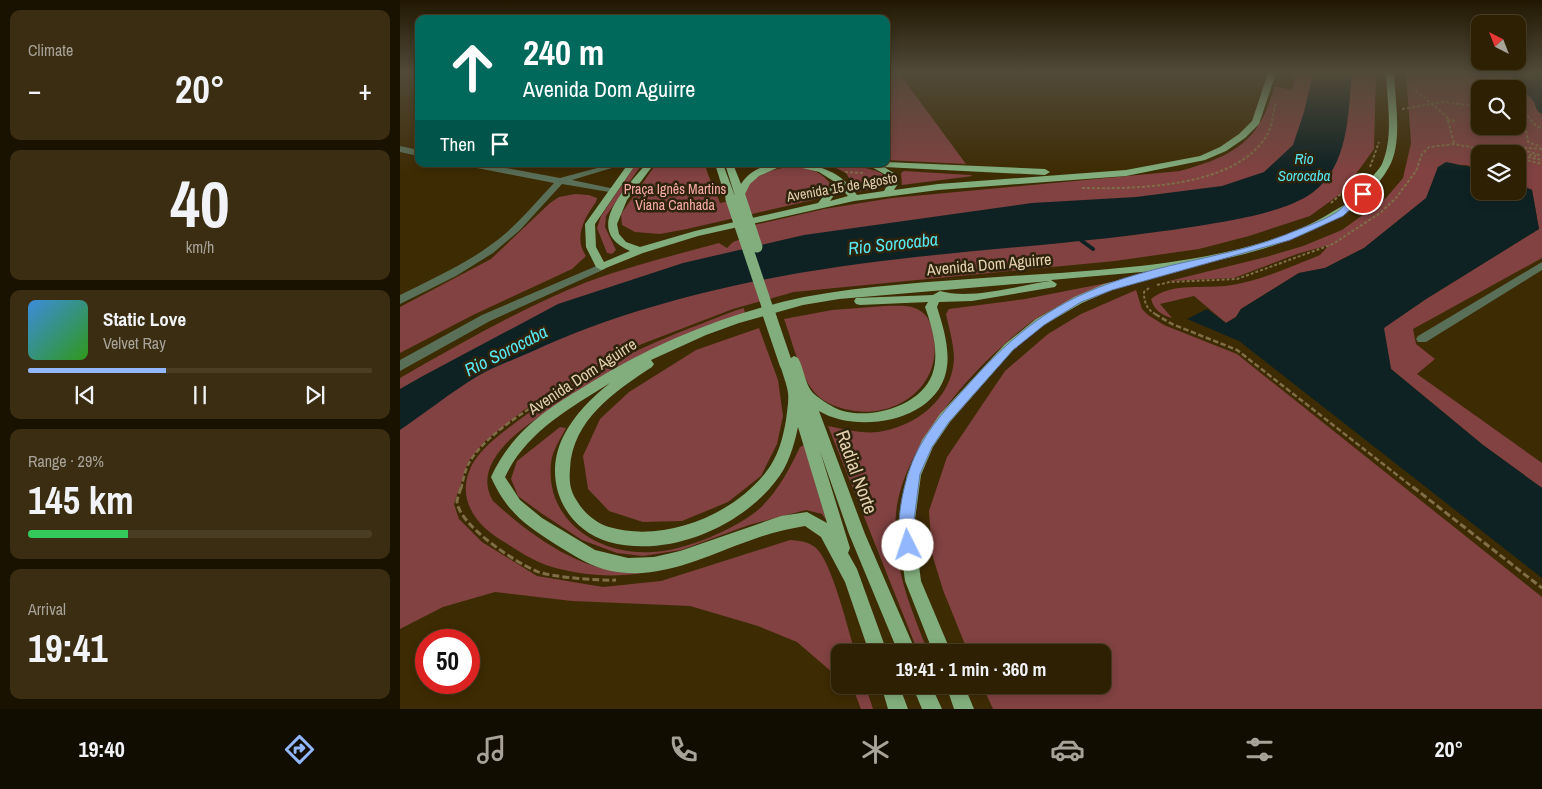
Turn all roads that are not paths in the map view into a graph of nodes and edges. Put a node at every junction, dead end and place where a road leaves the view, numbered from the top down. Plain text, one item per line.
1 (1261, 106) edge
2 (1390, 106) edge
3 (400, 150) edge
4 (415, 152) edge
5 (415, 152) edge
6 (400, 158) edge
7 (890, 165) edge
8 (488, 167) edge
9 (610, 167) edge
10 (630, 167) edge
11 (648, 167) edge
12 (712, 167) edge
13 (720, 167) edge
14 (730, 167) edge
15 (771, 167) edge
16 (809, 167) edge
17 (876, 167) edge
18 (1093, 175) junction
19 (560, 181) junction
20 (840, 181) junction
21 (727, 186) junction
22 (612, 192) junction
23 (888, 193) junction
24 (736, 198) junction
25 (854, 198) junction
26 (822, 204) junction
27 (622, 244) junction
28 (638, 251) junction
29 (1221, 256) junction
30 (606, 265) junction
31 (1542, 265) edge
32 (1124, 270) junction
33 (1006, 280) junction
34 (934, 299) junction
35 (400, 300) edge
36 (908, 300) junction
37 (937, 322) junction
38 (1422, 339) dead end
39 (400, 366) edge
40 (799, 393) junction
41 (851, 576) junction
42 (875, 644) edge
43 (904, 644) edge
44 (939, 644) edge
45 (893, 694) edge
46 (925, 694) edge
47 (958, 694) edge
48 (898, 709) edge
49 (932, 709) edge
50 (964, 709) edge

1 - 18 main road, Avenida 15 de Agosto
2 - 29 main road, Avenida Dom Aguirre
3 - 4 street
5 - 6 street
7 - 18 main road
8 - 19 street
9 - 19 street
10 - 22 main road
11 - 27 main road
12 - 21 main road
13 - 21 main road
14 - 24 main road
15 - 24 main road
16 - 20 main road
17 - 23 main road
18 - 23 main road, Avenida 15 de Agosto
19 - 22 street
19 - 35 street
20 - 25 main road
20 - 26 main road
21 - 24 main road
22 - 30 main road
23 - 25 main road, Avenida 15 de Agosto
24 - 40 main road, Radial Norte, bridge
25 - 26 main road, Avenida 15 de Agosto
26 - 28 main road, Avenida 15 de Agosto
27 - 28 main road
27 - 30 main road
28 - 30 main road, Avenida 15 de Agosto
29 - 32 main road, Avenida Dom Aguirre
29 - 44 main road
30 - 39 street, Avenida 15 de Agosto
31 - 38 street
32 - 33 main road, Avenida Dom Aguirre
32 - 34 main road, Avenida Dom Aguirre
33 - 34 main road
33 - 41 main road, Avenida Dom Aguirre
34 - 36 main road, Avenida Dom Aguirre
34 - 37 main road
36 - 37 main road
36 - 40 main road, Avenida Dom Aguirre
37 - 40 main road
40 - 41 main road, Radial Norte
40 - 43 main road, Radial Norte
41 - 42 main road, Radial Norte
45 - 48 main road
46 - 49 main road
47 - 50 main road

